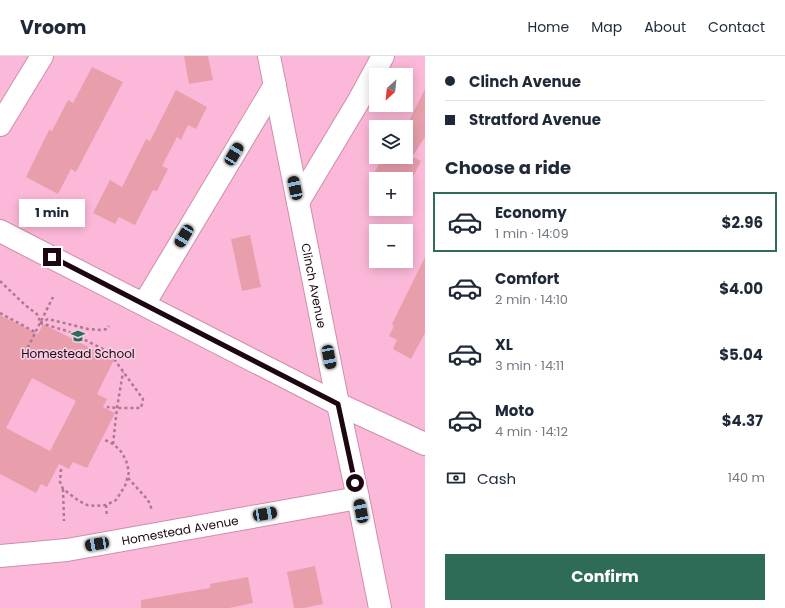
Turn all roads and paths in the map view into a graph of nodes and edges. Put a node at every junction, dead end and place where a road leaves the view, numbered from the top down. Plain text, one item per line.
1 (42, 56) edge
2 (269, 56) edge
3 (383, 56) edge
4 (274, 85) junction
5 (0, 125) edge
6 (298, 202) junction
7 (0, 230) edge
8 (0, 281) edge
9 (53, 297) dead end
10 (144, 304) junction
11 (0, 314) edge
12 (40, 323) junction
13 (109, 326) dead end
14 (35, 332) junction
15 (25, 353) dead end
16 (123, 372) junction
17 (338, 404) junction
18 (107, 407) dead end
19 (117, 408) junction
20 (423, 438) edge
21 (105, 440) dead end
22 (113, 444) junction
23 (61, 469) dead end
24 (128, 477) junction
25 (63, 489) junction
26 (358, 498) junction
27 (106, 505) junction
28 (152, 510) dead end
29 (107, 517) dead end
30 (64, 521) dead end
31 (0, 556) edge
32 (380, 608) edge

1 - 5 street
2 - 4 street, Clinch Avenue
3 - 6 street
4 - 6 street, Clinch Avenue
4 - 10 street
6 - 17 street, Clinch Avenue
7 - 10 street
8 - 12 path
9 - 12 path
10 - 17 street
11 - 14 path
12 - 13 path
12 - 14 path
12 - 16 path
14 - 15 path
16 - 19 path
16 - 19 path
17 - 20 street
17 - 26 street, Clinch Avenue
18 - 19 path
19 - 22 path
21 - 22 path
22 - 24 path
23 - 25 path
24 - 27 path
24 - 28 path
25 - 27 path
25 - 30 path
26 - 31 street, Homestead Avenue
26 - 32 street, Clinch Avenue
27 - 29 path

